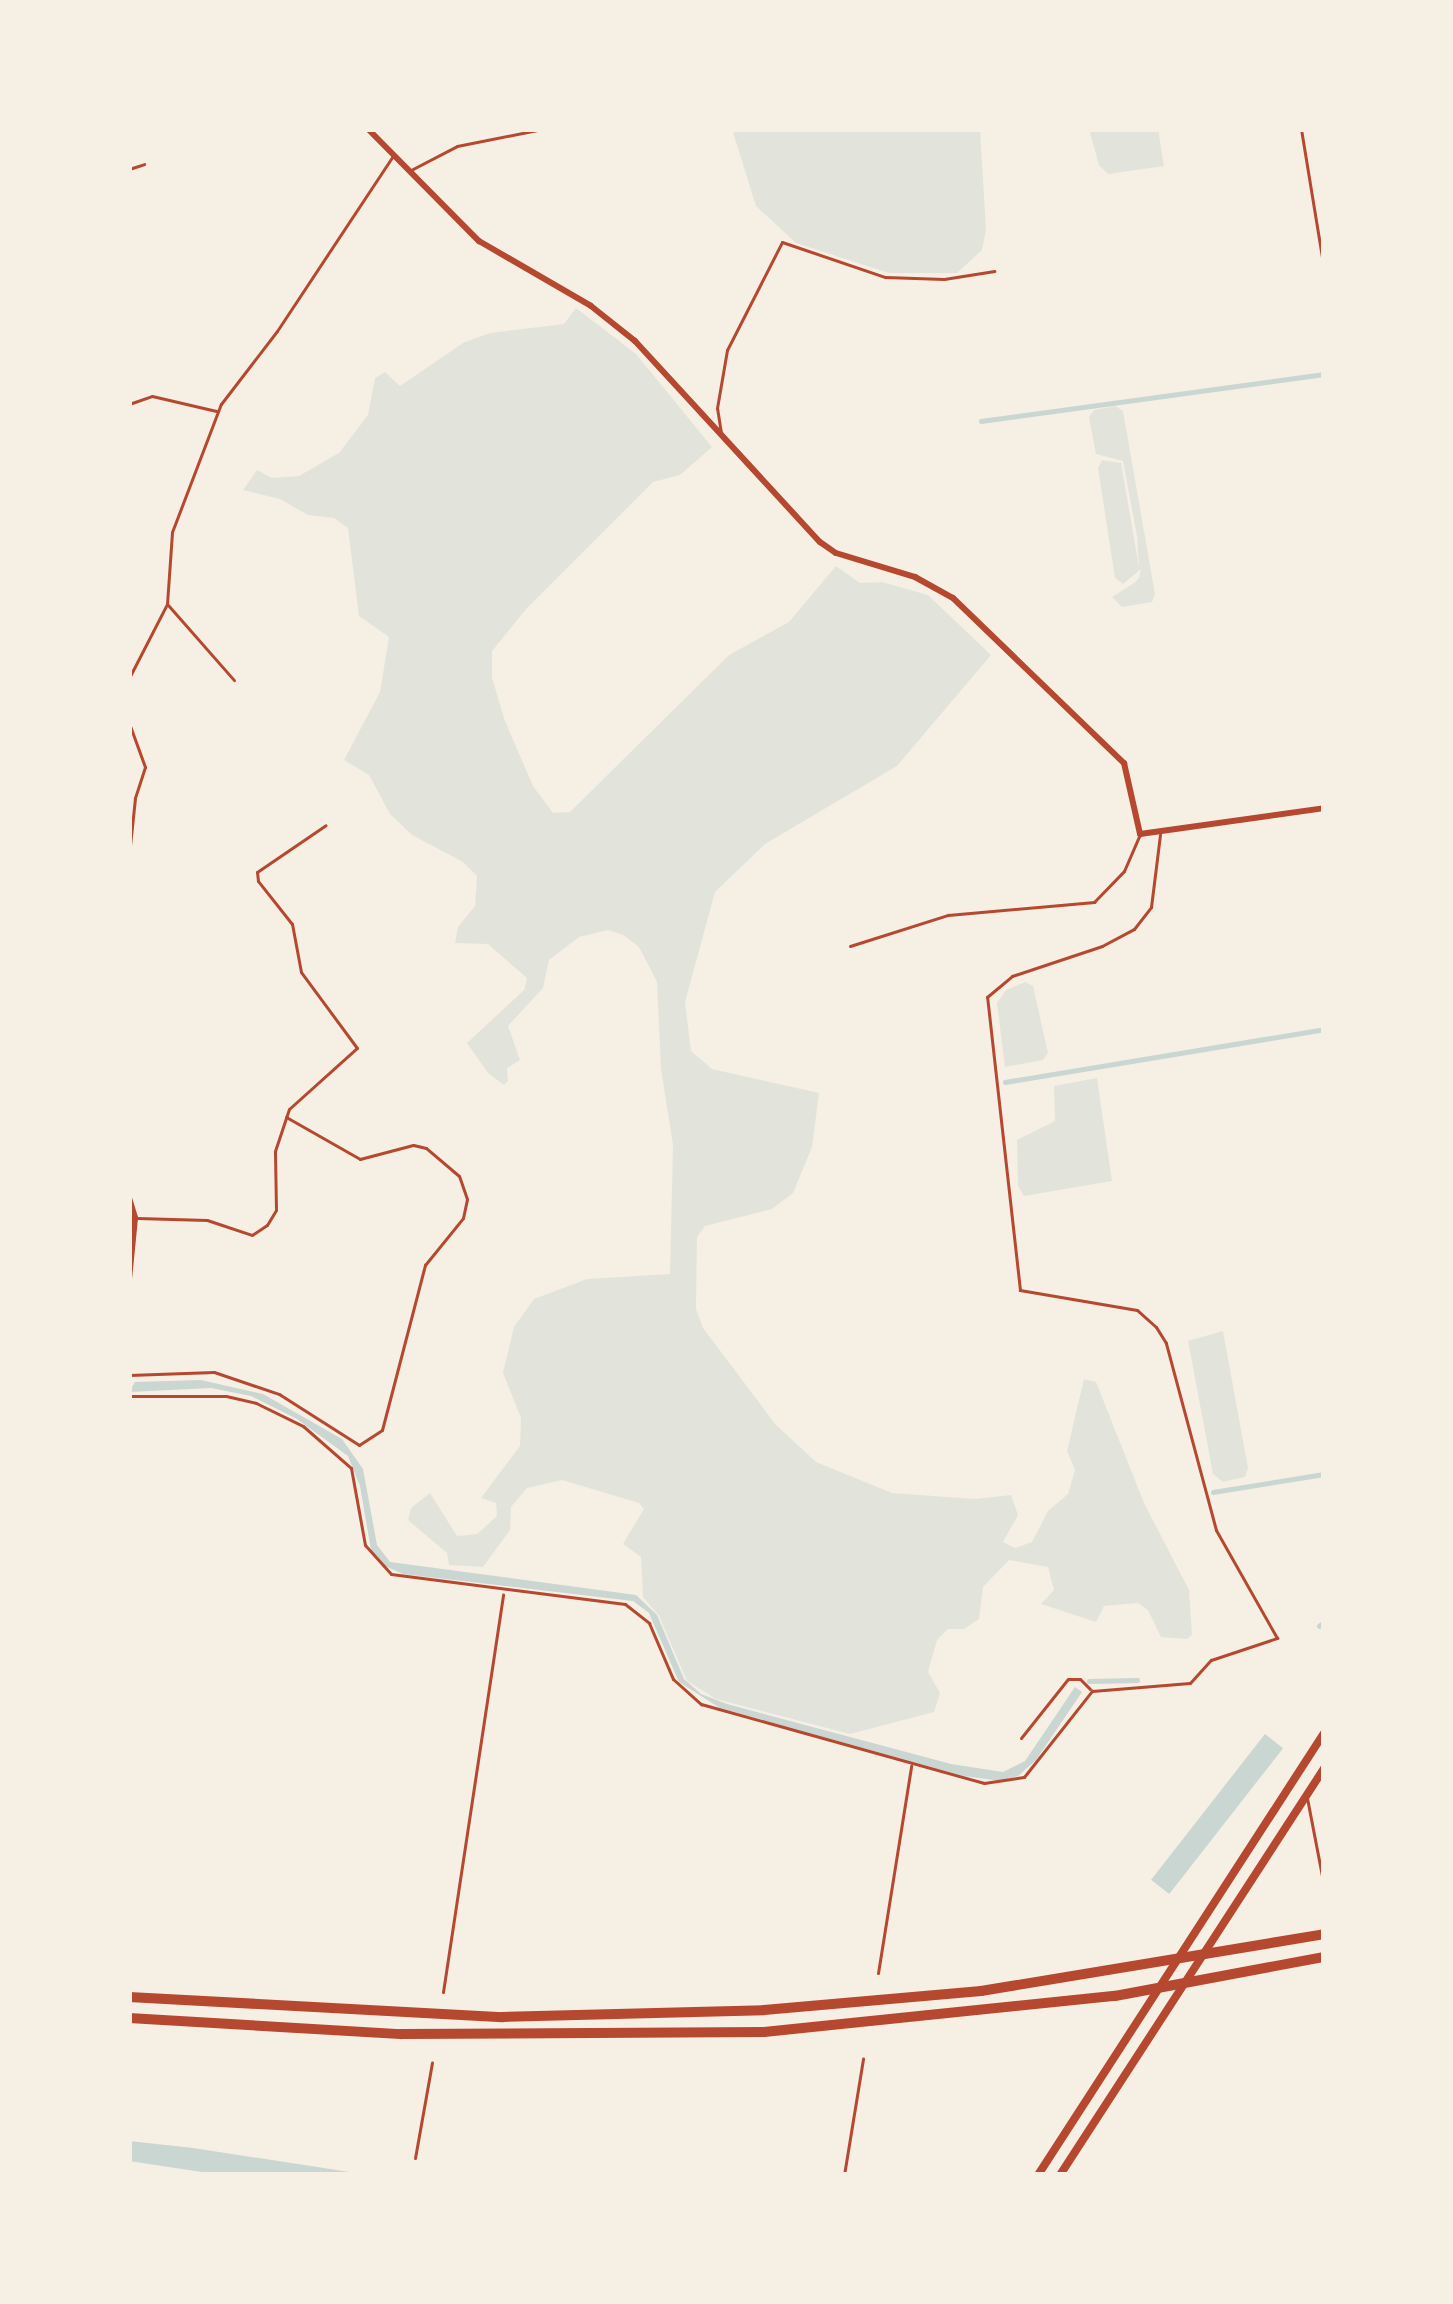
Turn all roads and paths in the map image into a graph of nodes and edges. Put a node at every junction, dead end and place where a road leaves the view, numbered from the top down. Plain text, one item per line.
1 (368, 129) edge
2 (542, 129) edge
3 (1301, 129) edge
4 (392, 157) junction
5 (144, 164) dead end
6 (129, 170) edge
7 (407, 172) junction
8 (1324, 270) edge
9 (994, 271) dead end
10 (129, 404) edge
11 (218, 411) junction
12 (723, 440) junction
13 (167, 604) junction
14 (129, 678) edge
15 (234, 680) dead end
16 (129, 723) edge
17 (1324, 808) edge
18 (326, 825) dead end
19 (1160, 833) junction
20 (1140, 834) junction
21 (129, 855) edge
22 (850, 946) dead end
23 (286, 1117) junction
24 (129, 1198) edge
25 (135, 1218) junction
26 (129, 1279) edge
27 (129, 1375) edge
28 (129, 1396) edge
29 (503, 1593) junction
30 (1092, 1690) junction
31 (1324, 1733) edge
32 (1021, 1738) dead end
33 (911, 1765) junction
34 (1324, 1768) edge
35 (1305, 1799) junction
36 (1324, 1886) edge
37 (1324, 1934) edge
38 (1324, 1957) edge
39 (878, 1973) dead end
40 (442, 1992) dead end
41 (129, 1997) edge
42 (129, 2018) edge
43 (863, 2059) dead end
44 (432, 2063) dead end
45 (415, 2158) dead end
46 (844, 2175) edge
47 (1038, 2175) edge
48 (1060, 2175) edge

1 - 4 street
2 - 7 lane
3 - 8 lane
4 - 7 street
4 - 11 lane
5 - 6 lane
7 - 12 street
9 - 12 lane
10 - 11 lane
11 - 13 lane
12 - 20 street
13 - 14 lane
13 - 15 lane
16 - 21 lane
17 - 19 street
18 - 23 lane
19 - 20 street
19 - 30 lane
20 - 22 lane
23 - 25 lane
23 - 27 lane
24 - 25 street
25 - 26 street
28 - 29 lane
29 - 33 lane
29 - 40 lane
30 - 32 lane
30 - 33 lane
31 - 47 main road
33 - 39 lane
34 - 35 main road
35 - 36 lane
35 - 48 main road
37 - 41 highway
38 - 42 highway
43 - 46 lane
44 - 45 lane

